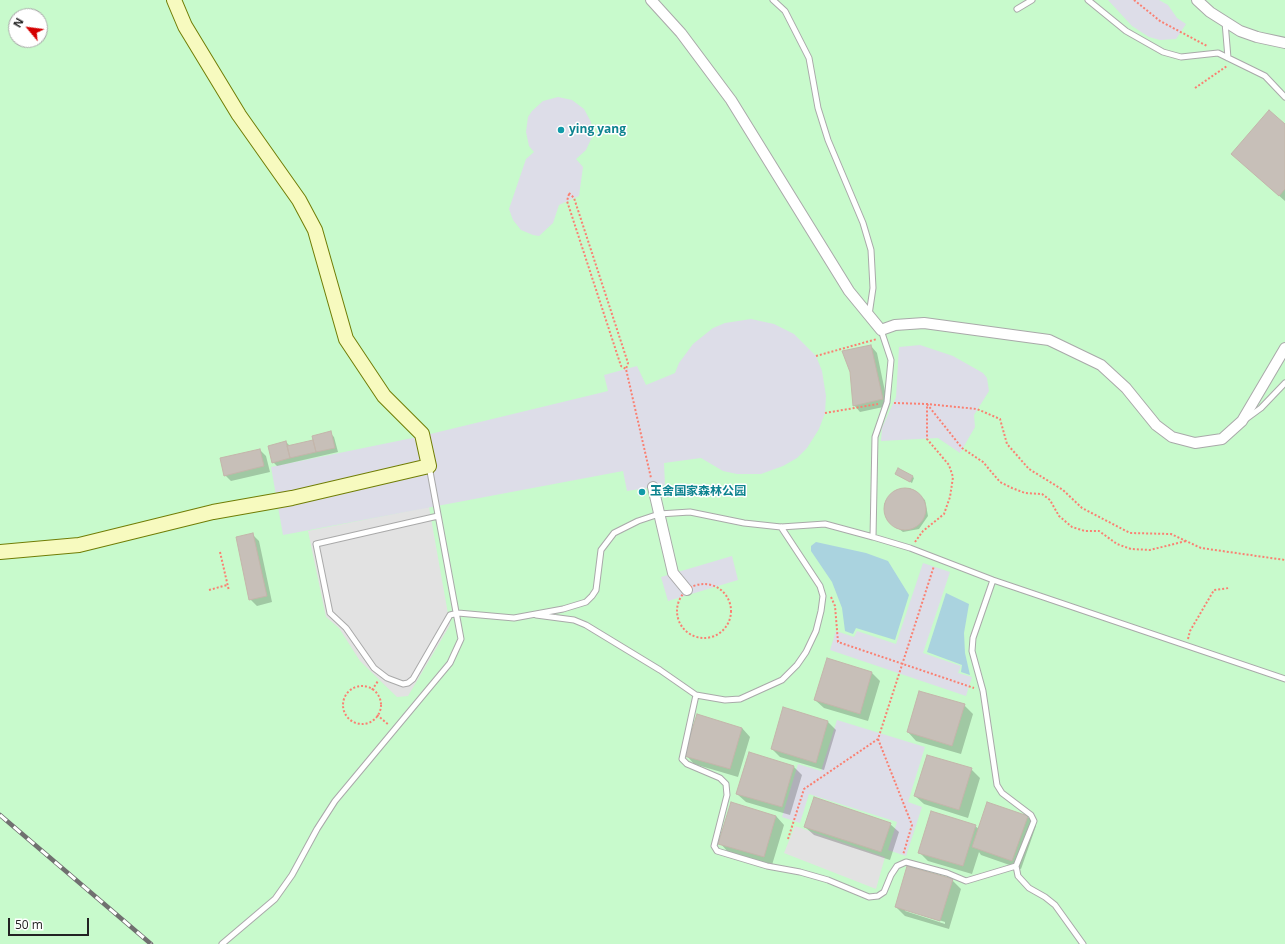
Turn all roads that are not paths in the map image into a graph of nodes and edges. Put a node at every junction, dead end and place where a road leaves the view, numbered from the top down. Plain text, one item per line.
1 (174, 0) edge
2 (651, 0) edge
3 (773, 0) edge
4 (1032, 0) edge
5 (1088, 0) edge
6 (1197, 0) edge
7 (1017, 9) dead end
8 (1225, 22) junction
9 (1285, 43) edge
10 (1228, 58) junction
11 (1285, 96) edge
12 (869, 316) junction
13 (882, 334) junction
14 (1285, 348) edge
15 (1285, 383) edge
16 (1242, 421) junction
17 (429, 466) junction
18 (653, 487) road end
19 (659, 514) junction
20 (438, 516) junction
21 (781, 527) junction
22 (873, 537) junction
23 (0, 552) edge
24 (993, 580) junction
25 (687, 590) road end
26 (458, 613) junction
27 (532, 615) junction
28 (1285, 679) edge
29 (696, 695) junction
30 (1016, 866) junction
31 (222, 944) edge
32 (1083, 944) edge

1 - 17 street
2 - 12 street
3 - 12 lane
4 - 7 lane
5 - 10 lane
6 - 8 street
8 - 9 street
8 - 10 lane
10 - 11 lane
12 - 13 street
13 - 16 street
13 - 22 lane
14 - 16 street
15 - 16 lane
17 - 20 lane
17 - 23 street
18 - 19 street
19 - 21 lane
19 - 25 street
19 - 27 lane
20 - 26 lane
20 - 26 lane
21 - 22 lane
21 - 29 lane
22 - 24 lane
24 - 28 lane
24 - 30 lane
26 - 27 lane
26 - 31 lane
27 - 29 lane
29 - 30 lane
30 - 32 lane

